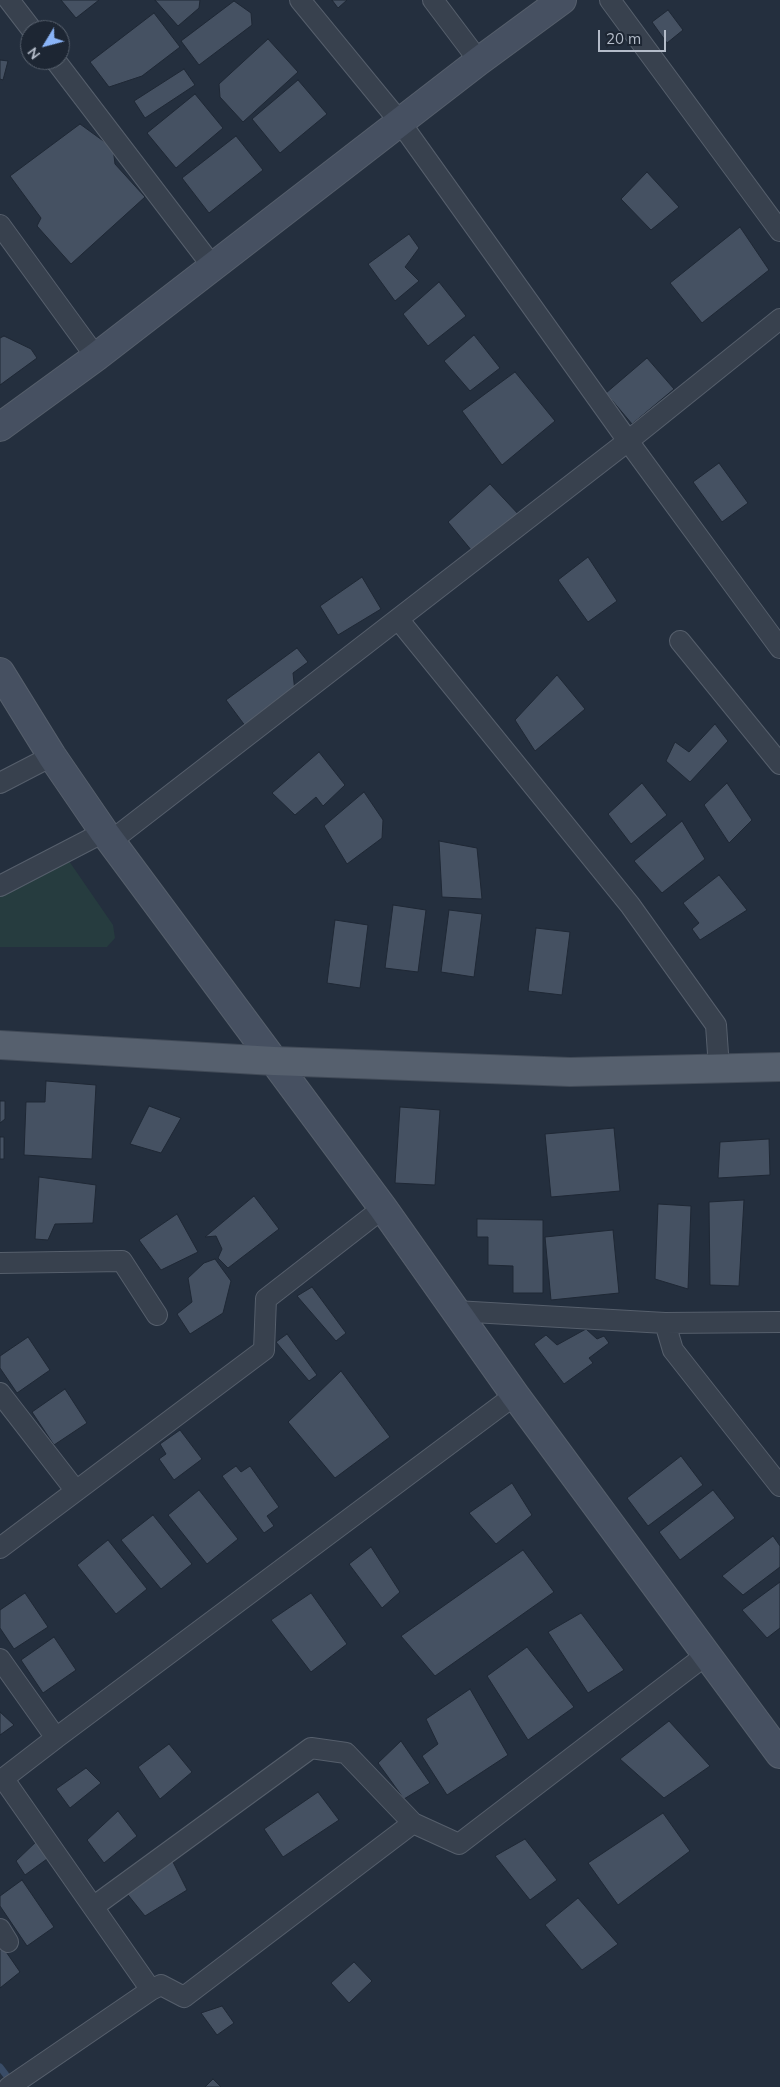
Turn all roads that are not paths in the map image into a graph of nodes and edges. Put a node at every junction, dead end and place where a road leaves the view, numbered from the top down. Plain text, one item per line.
1 (9, 0) edge
2 (300, 0) edge
3 (433, 0) edge
4 (562, 0) edge
5 (610, 0) edge
6 (24, 20) edge
7 (479, 61) junction
8 (63, 70) edge
9 (400, 122) junction
10 (0, 225) edge
11 (780, 231) edge
12 (213, 267) junction
13 (780, 319) edge
14 (96, 357) junction
15 (0, 427) edge
16 (628, 441) junction
17 (398, 619) junction
18 (680, 641) dead end
19 (780, 648) edge
20 (0, 672) edge
21 (52, 756) junction
22 (780, 764) edge
23 (0, 784) edge
24 (107, 837) junction
25 (0, 886) edge
26 (0, 1045) edge
27 (274, 1061) junction
28 (780, 1067) edge
29 (719, 1068) junction
30 (383, 1208) junction
31 (0, 1263) edge
32 (455, 1311) junction
33 (157, 1315) dead end
34 (780, 1322) edge
35 (665, 1323) junction
36 (0, 1393) edge
37 (515, 1395) junction
38 (780, 1486) edge
39 (76, 1491) junction
40 (0, 1548) edge
41 (706, 1655) junction
42 (0, 1659) edge
43 (56, 1738) junction
44 (780, 1754) edge
45 (2, 1780) edge
46 (413, 1823) junction
47 (94, 1907) junction
48 (151, 1990) junction
49 (9, 2087) edge

1 - 6 street
2 - 9 street
3 - 7 street
4 - 7 street
5 - 11 street
7 - 9 street
8 - 12 street
9 - 12 street
9 - 16 street
10 - 14 street
12 - 14 street
13 - 16 street
14 - 15 street
16 - 17 street
16 - 19 street
17 - 24 street
17 - 29 street
18 - 22 street
20 - 21 street
21 - 23 street
21 - 24 street
24 - 25 street
24 - 27 street
26 - 27 main road
27 - 29 main road
27 - 30 street
28 - 29 main road
30 - 32 street
30 - 39 street
31 - 33 street
32 - 35 street
32 - 37 street
34 - 35 street
35 - 38 street
36 - 39 street
37 - 41 street
37 - 43 street
39 - 40 street
41 - 44 street
41 - 46 street
42 - 43 street
43 - 45 street
45 - 47 street
46 - 47 street
46 - 48 street
47 - 48 street
48 - 49 street

